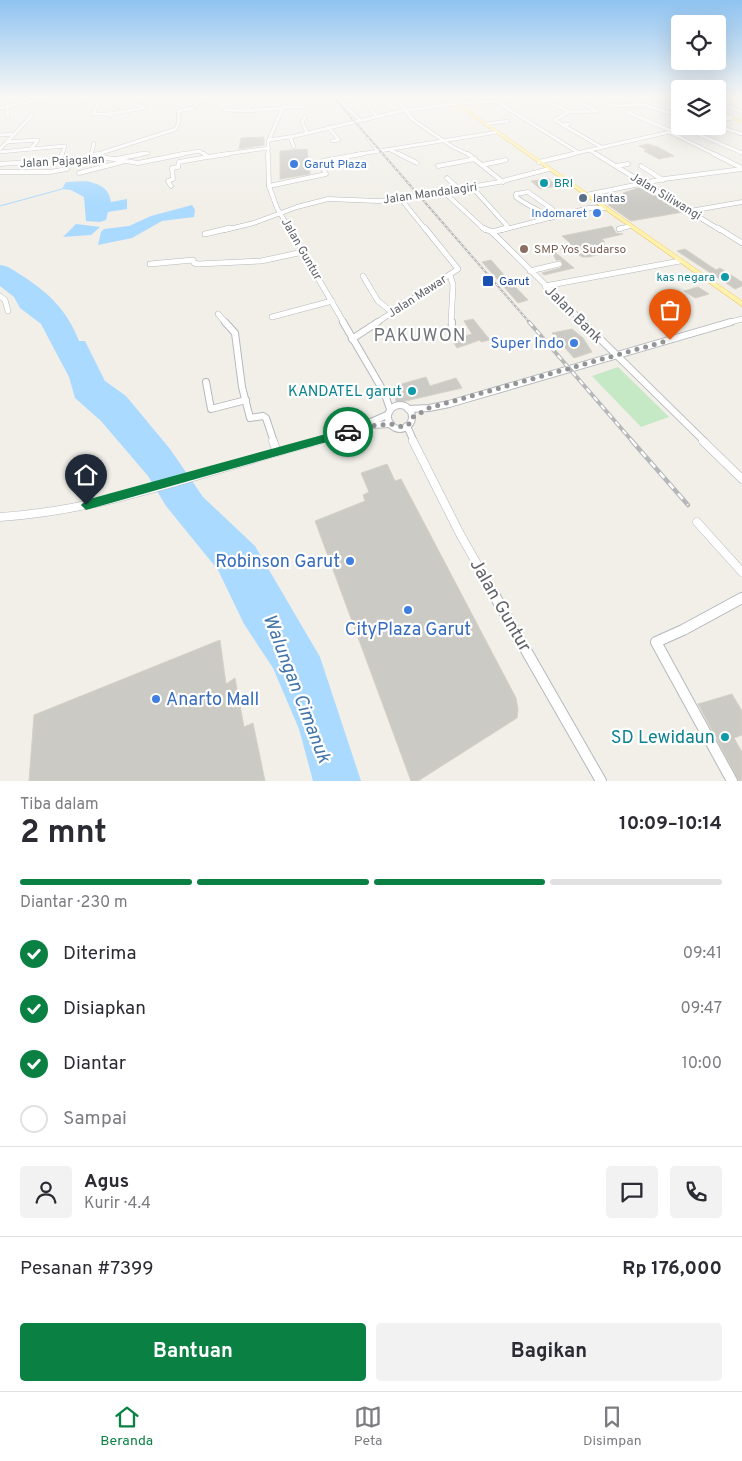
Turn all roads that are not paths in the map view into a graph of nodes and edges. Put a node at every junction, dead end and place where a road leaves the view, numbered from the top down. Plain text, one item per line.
1 (165, 132) edge
2 (272, 132) edge
3 (333, 132) edge
4 (433, 132) edge
5 (495, 132) edge
6 (498, 132) edge
7 (546, 132) edge
8 (577, 132) edge
9 (669, 132) edge
10 (307, 133) edge
11 (15, 134) joint
12 (0, 135) edge
13 (677, 135) edge
14 (702, 135) edge
15 (290, 137) junction
16 (367, 137) dead end
17 (444, 139) junction
18 (269, 140) junction
19 (332, 141) dead end
20 (0, 142) edge
21 (8, 142) junction
22 (94, 143) dead end
23 (294, 147) dead end
24 (601, 147) junction
25 (269, 148) junction
26 (31, 149) junction
27 (388, 149) junction
28 (0, 150) edge
29 (589, 150) junction
30 (379, 151) junction
31 (578, 152) junction
32 (148, 153) dead end
33 (742, 153) edge
34 (88, 157) junction
35 (207, 157) junction
36 (115, 159) junction
37 (475, 159) junction
38 (60, 160) junction
39 (506, 160) dead end
40 (124, 162) junction
41 (417, 162) dead end
42 (539, 162) junction
43 (0, 164) edge
44 (628, 164) dead end
45 (482, 165) junction
46 (438, 166) dead end
47 (616, 166) junction
48 (641, 166) dead end
49 (742, 168) edge
50 (67, 169) dead end
51 (549, 169) junction
52 (0, 172) edge
53 (79, 173) dead end
54 (447, 178) dead end
55 (663, 180) junction
56 (503, 182) junction
57 (643, 183) junction
58 (171, 186) dead end
59 (269, 186) junction
60 (472, 187) junction
61 (459, 189) junction
62 (444, 192) junction
63 (586, 195) junction
64 (401, 199) junction
65 (596, 202) junction
66 (741, 203) edge
67 (547, 206) junction
68 (538, 208) junction
69 (589, 208) junction
70 (605, 208) junction
71 (552, 209) dead end
72 (690, 211) junction
73 (281, 213) junction
74 (550, 218) junction
75 (630, 226) junction
76 (509, 228) junction
77 (619, 229) dead end
78 (492, 232) junction
79 (205, 234) dead end
80 (742, 243) edge
81 (303, 252) junction
82 (680, 261) junction
83 (150, 264) dead end
84 (559, 264) dead end
85 (530, 270) junction
86 (450, 275) junction
87 (363, 276) dead end
88 (545, 286) junction
89 (0, 296) edge
90 (332, 300) junction
91 (742, 304) edge
92 (8, 311) dead end
93 (392, 312) junction
94 (218, 314) dead end
95 (272, 317) dead end
96 (742, 319) edge
97 (451, 334) dead end
98 (352, 339) junction
99 (605, 344) junction
100 (616, 356) junction
101 (605, 360) junction
102 (206, 382) dead end
103 (384, 392) junction
104 (246, 400) junction
105 (398, 406) junction
106 (408, 408) junction
107 (429, 408) junction
108 (388, 412) junction
109 (413, 417) junction
110 (391, 424) junction
111 (368, 426) junction
112 (407, 426) junction
113 (278, 452) junction
114 (742, 479) edge
115 (0, 517) edge
116 (697, 522) dead end
117 (742, 572) edge
118 (742, 598) edge
119 (601, 781) edge
120 (732, 781) edge

1 - 34 street
2 - 18 street, Jalan Guntur
3 - 19 street
4 - 17 street
5 - 17 street
6 - 42 main road
7 - 31 street
8 - 24 street
9 - 24 street
10 - 15 street
11 - 12 street
11 - 21 street
13 - 49 street
14 - 33 street
15 - 18 street
15 - 23 street
16 - 30 street
17 - 27 street
17 - 37 street
18 - 25 street, Jalan Guntur
20 - 21 street
21 - 26 street
21 - 28 street
22 - 34 street
24 - 29 street
25 - 35 street, Jalan Pajagalan
25 - 59 street, Jalan Guntur
26 - 28 street
26 - 38 street
27 - 30 street
27 - 41 street
29 - 31 street
29 - 47 street, Jalan Siliwangi
30 - 59 street
31 - 42 street
32 - 36 street
34 - 36 street, Jalan Pajagalan
34 - 38 street, Jalan Pajagalan
35 - 40 street, Jalan Pajagalan
35 - 58 street
36 - 40 street, Jalan Pajagalan
37 - 45 street
37 - 46 street
38 - 43 street, Jalan Pajagalan
39 - 45 street
40 - 53 street
42 - 51 main road
44 - 47 street
45 - 56 street
47 - 57 street, Jalan Siliwangi
48 - 55 street
49 - 55 street
50 - 52 street
51 - 56 street, Jalan Mandalagiri
51 - 63 main road
54 - 61 street
55 - 57 street
56 - 60 street, Jalan Mandalagiri
57 - 63 street
57 - 72 street, Jalan Siliwangi
59 - 73 street, Jalan Guntur
60 - 61 street, Jalan Mandalagiri
60 - 76 street
61 - 62 street, Jalan Mandalagiri
62 - 64 street, Jalan Mandalagiri
62 - 78 street, Jalan Bank
63 - 65 main road
64 - 73 street, Jalan Mandalagiri
64 - 86 street, Jalan Mawar
65 - 69 street
65 - 70 main road
66 - 72 street
67 - 68 street
67 - 68 street
67 - 71 street
68 - 74 street
69 - 70 street
69 - 74 street
70 - 75 main road
72 - 80 street, Jalan Siliwangi
73 - 79 street, Jalan Mandalagiri
73 - 81 street, Jalan Guntur
74 - 76 street
75 - 77 street
75 - 82 main road
76 - 78 street
78 - 85 street, Jalan Bank
81 - 83 street
81 - 90 street, Jalan Guntur
82 - 88 street
82 - 91 main road
84 - 85 street
85 - 88 street, Jalan Bank
86 - 93 street, Jalan Mawar
86 - 97 street
87 - 93 street
88 - 99 street, Jalan Bank
89 - 92 street
90 - 95 street
90 - 98 street, Jalan Guntur
93 - 98 street, Jalan Mawar
94 - 104 street
96 - 100 street
98 - 103 street, Jalan Guntur
99 - 100 street, Jalan Bank
99 - 101 street
100 - 101 street
100 - 114 street, Jalan Bank
101 - 107 street
102 - 104 street
103 - 105 street, Jalan Guntur
103 - 108 street, Jalan Guntur
104 - 113 street
105 - 106 street
105 - 108 street
106 - 107 street
106 - 109 street
107 - 109 street
108 - 110 street
108 - 111 street
109 - 112 street
110 - 111 street
110 - 112 street
111 - 113 street
112 - 119 street, Jalan Guntur
113 - 115 street
116 - 117 street
118 - 120 street

